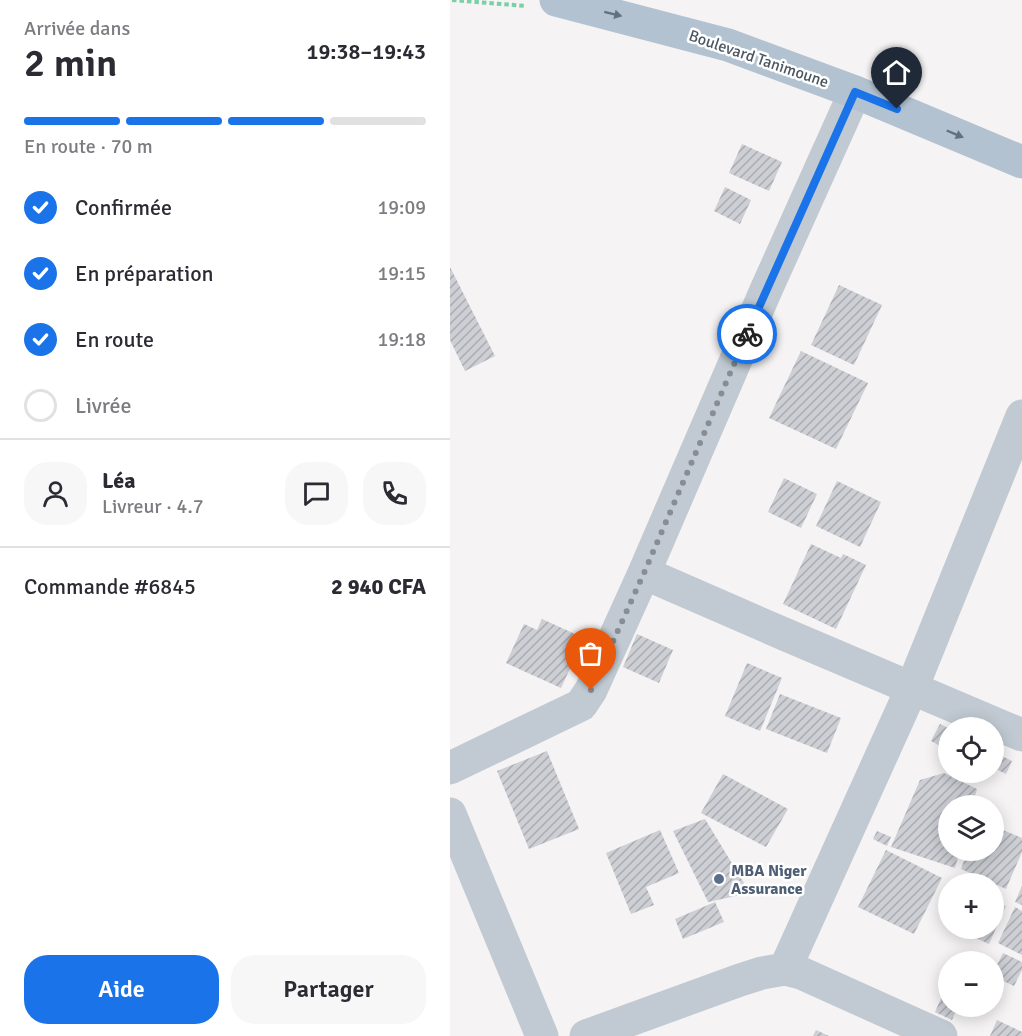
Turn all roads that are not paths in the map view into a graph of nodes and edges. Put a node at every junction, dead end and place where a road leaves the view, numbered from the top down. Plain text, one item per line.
1 (556, 0) edge
2 (855, 92) junction
3 (1022, 162) edge
4 (1022, 416) edge
5 (644, 573) junction
6 (912, 688) junction
7 (1022, 735) edge
8 (450, 768) edge
9 (450, 814) edge
10 (785, 969) junction
11 (542, 1036) edge
12 (586, 1036) edge
13 (941, 1036) edge

1 -> 2 main road, Boulevard Tanimoune
2 -> 3 main road, Boulevard Tanimoune
2 - 5 street
4 - 6 street
5 - 6 street
5 - 8 street
6 - 7 street
6 - 10 street
9 - 11 street
10 - 12 street
10 - 13 street

